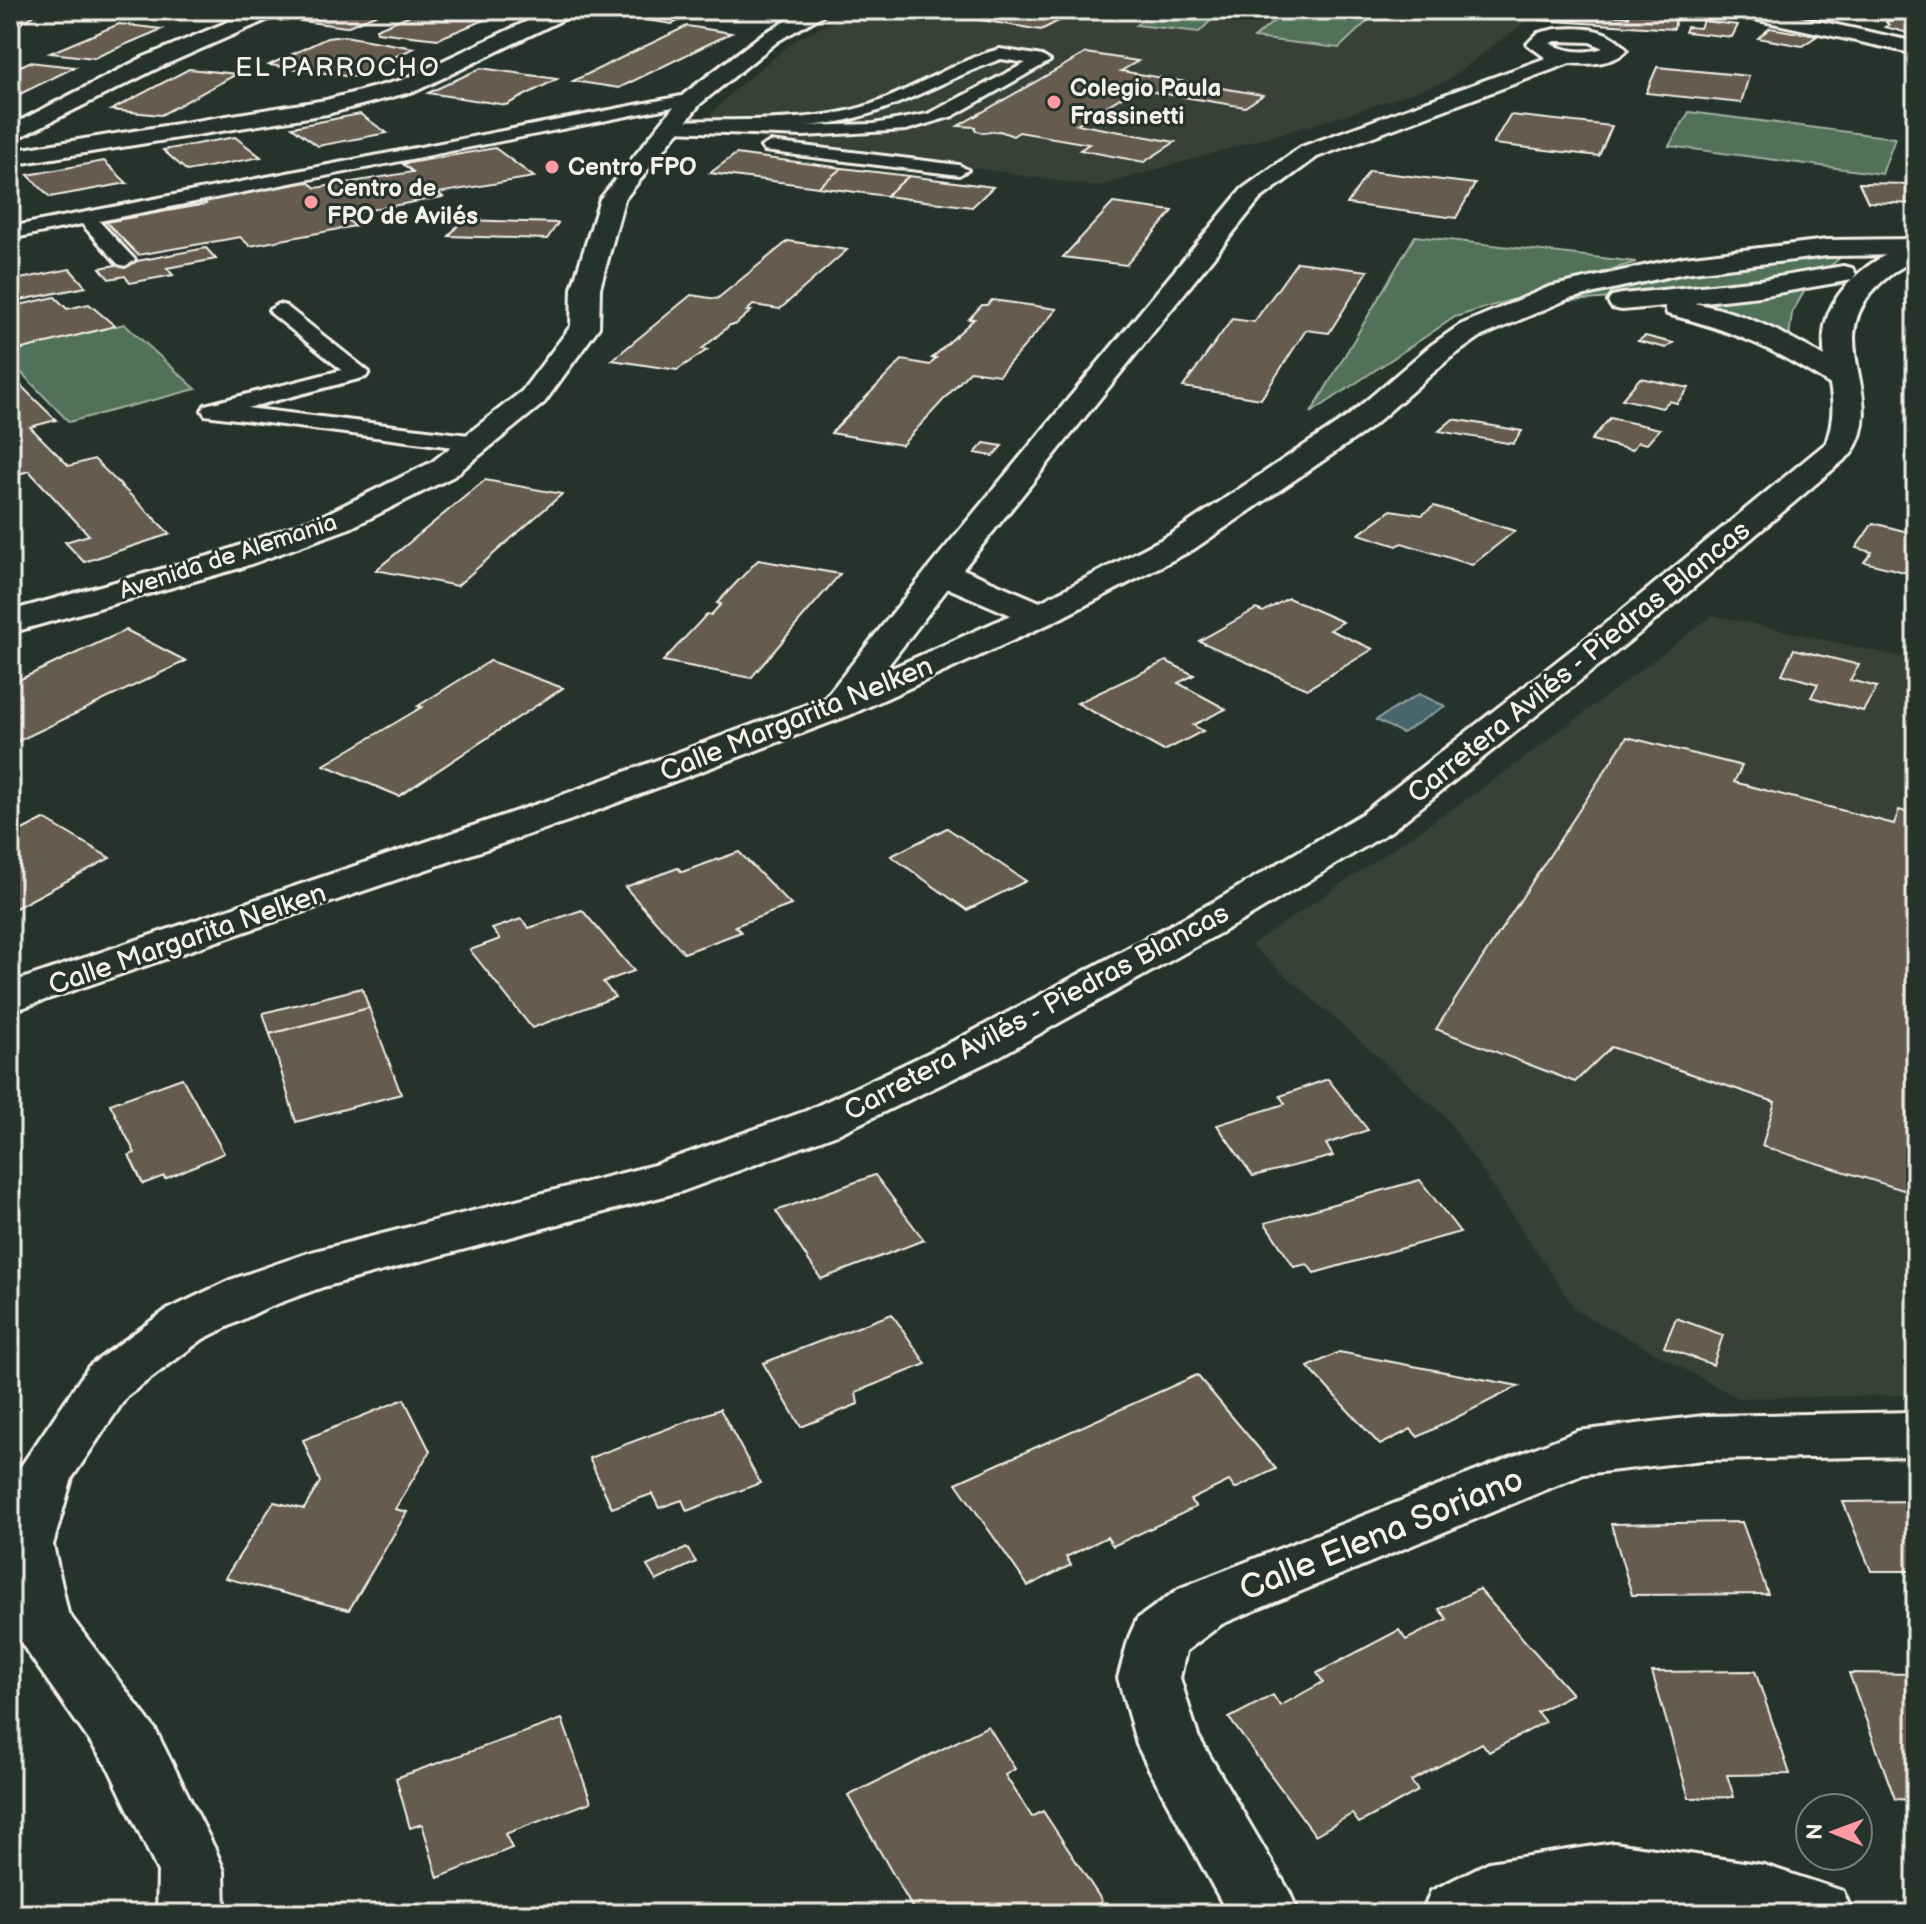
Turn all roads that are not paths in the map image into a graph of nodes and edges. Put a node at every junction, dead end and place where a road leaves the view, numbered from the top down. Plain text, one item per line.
1 (273, 10) edge
2 (567, 10) edge
3 (822, 10) edge
4 (1740, 10) edge
5 (1916, 48) edge
6 (1570, 56) dead end
7 (692, 99) junction
8 (667, 131) junction
9 (10, 135) edge
10 (10, 158) edge
11 (959, 170) dead end
12 (86, 218) junction
13 (10, 233) edge
14 (1916, 249) edge
15 (125, 260) dead end
16 (1879, 269) junction
17 (1619, 302) junction
18 (279, 310) dead end
19 (1520, 312) junction
20 (1844, 381) junction
21 (477, 443) junction
22 (942, 573) junction
23 (1041, 615) junction
24 (10, 622) edge
25 (837, 707) junction
26 (10, 998) edge
27 (1916, 1434) edge
28 (191, 1914) edge
29 (1265, 1914) edge
30 (1455, 1914) edge
31 (1819, 1914) edge

1 - 9 street
2 - 10 street
3 - 7 street, Avenida de Alemania
4 - 5 street
6 - 22 street
7 - 8 street, Avenida de Alemania
7 - 12 lane
8 - 8 lane
8 - 11 lane
8 - 21 street, Avenida de Alemania
12 - 13 lane
12 - 15 lane
14 - 16 street, Carretera Avilés - Piedras Blancas
14 - 19 street
16 - 17 street
16 - 20 street, Carretera Avilés - Piedras Blancas
17 - 19 street
17 - 20 street
18 - 21 lane
19 - 23 street, Calle Margarita Nelken
20 - 28 street, Carretera Avilés - Piedras Blancas
21 - 24 street, Avenida de Alemania
22 - 23 street
22 - 25 street
23 - 25 street, Calle Margarita Nelken
25 - 26 street, Calle Margarita Nelken
27 - 29 street, Calle Elena Soriano
30 - 31 street

